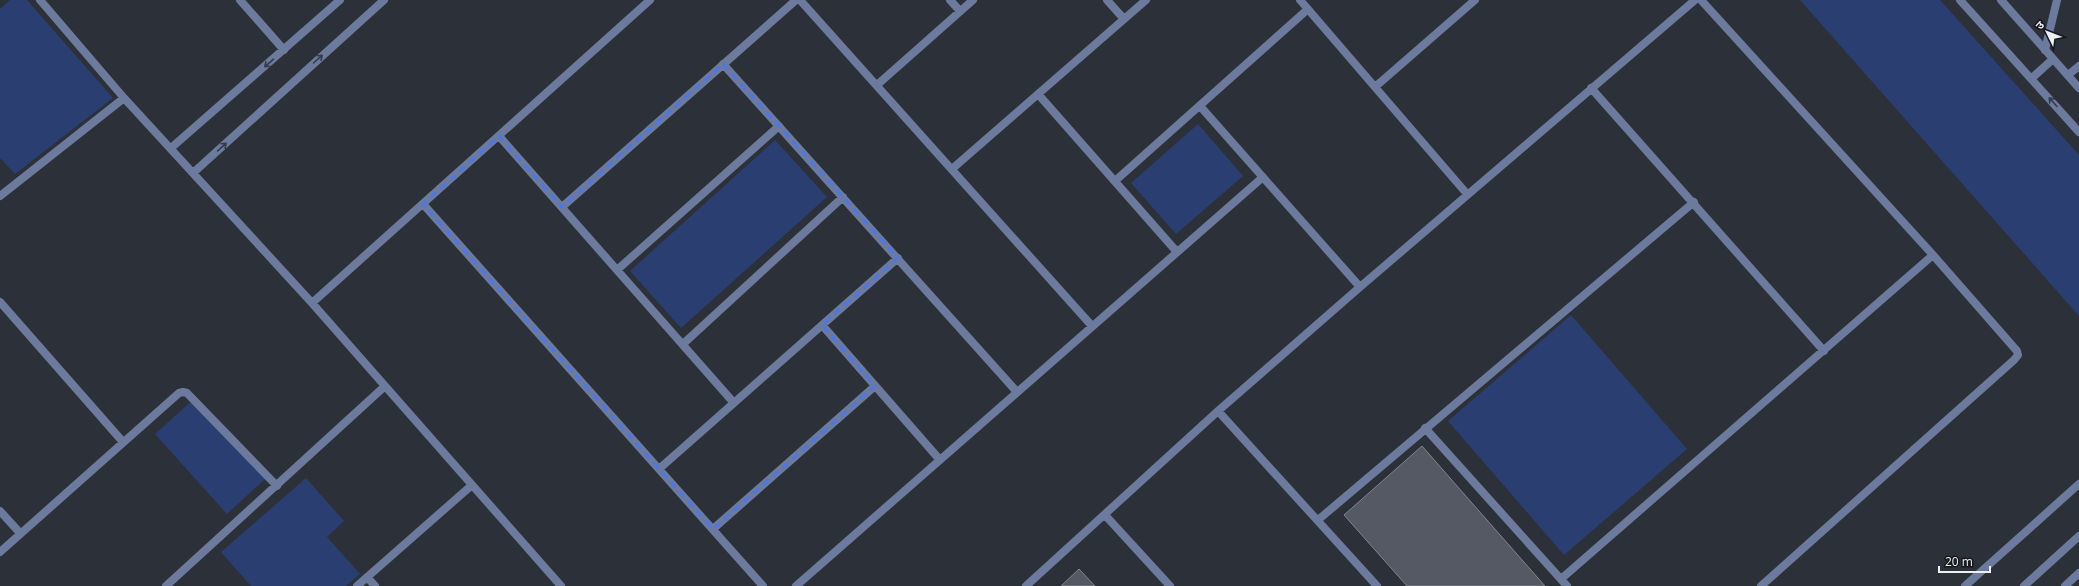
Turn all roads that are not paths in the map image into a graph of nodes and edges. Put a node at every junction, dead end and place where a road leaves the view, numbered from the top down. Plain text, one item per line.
1 (40, 0) edge
2 (240, 0) edge
3 (340, 0) edge
4 (384, 0) edge
5 (650, 0) edge
6 (796, 0) edge
7 (800, 0) edge
8 (950, 0) edge
9 (973, 0) edge
10 (1107, 0) edge
11 (1146, 0) edge
12 (1300, 0) edge
13 (1474, 0) edge
14 (1695, 0) edge
15 (1701, 0) edge
16 (1960, 0) edge
17 (2001, 0) edge
18 (2057, 0) edge
19 (1308, 9) junction
20 (960, 11) junction
21 (1124, 19) junction
22 (284, 50) junction
23 (2045, 50) junction
24 (2053, 59) junction
25 (723, 64) junction
26 (2079, 66) edge
27 (2068, 75) junction
28 (2032, 78) junction
29 (877, 85) junction
30 (1375, 87) junction
31 (1591, 88) junction
32 (2079, 88) edge
33 (1038, 94) junction
34 (124, 98) junction
35 (1200, 106) junction
36 (779, 126) junction
37 (2079, 132) edge
38 (499, 136) junction
39 (171, 148) junction
40 (952, 169) junction
41 (193, 173) junction
42 (1263, 177) junction
43 (1115, 181) junction
44 (1466, 194) junction
45 (0, 196) edge
46 (843, 197) junction
47 (1694, 202) junction
48 (423, 204) junction
49 (562, 207) junction
50 (1177, 252) junction
51 (1933, 255) junction
52 (898, 258) junction
53 (617, 270) junction
54 (1360, 286) junction
55 (0, 302) edge
56 (312, 303) junction
57 (822, 325) junction
58 (1092, 326) junction
59 (683, 344) junction
60 (1824, 351) junction
61 (385, 386) junction
62 (876, 386) junction
63 (1017, 392) junction
64 (734, 403) junction
65 (1218, 411) junction
66 (1424, 428) junction
67 (123, 442) junction
68 (940, 460) junction
69 (659, 469) junction
70 (472, 484) junction
71 (2079, 484) edge
72 (277, 486) junction
73 (0, 511) edge
74 (1105, 514) junction
75 (1318, 520) junction
76 (713, 529) junction
77 (20, 534) junction
78 (2079, 536) edge
79 (0, 552) edge
80 (2079, 573) edge
81 (367, 577) junction
82 (1561, 579) junction
83 (166, 586) edge
84 (357, 586) edge
85 (375, 586) edge
86 (561, 586) edge
87 (763, 586) edge
88 (796, 586) edge
89 (1026, 586) edge
90 (1170, 586) edge
91 (1377, 586) edge
92 (1567, 586) edge
93 (1761, 586) edge
94 (1965, 586) edge
95 (2024, 586) edge
96 (2065, 586) edge

1 - 34 street
2 - 22 street
3 - 22 street
41 -> 4 street
5 - 38 street
6 - 25 street
7 - 29 street
8 - 20 street
9 - 20 street
10 - 21 street
11 - 21 street
12 - 19 street
13 - 30 street
14 - 31 street
15 - 51 street
16 - 28 street
17 - 23 street
18 - 23 street
19 - 30 street
19 - 35 street
20 - 29 street
21 - 33 street
22 -> 39 street
23 - 24 street
24 - 27 street
24 - 28 street
25 - 36 street
25 - 49 street
26 - 27 street
27 - 32 street
37 -> 28 street
29 - 40 street
30 - 44 street
31 - 44 street
31 - 47 street
33 - 40 street
33 - 43 street
34 - 39 street
34 - 45 street
35 - 42 street
35 - 43 street
36 - 46 street
36 - 53 street
38 - 48 street
38 - 49 street
39 - 41 street
40 - 58 street
41 - 56 street
42 - 50 street
42 - 54 street
43 - 50 street
44 - 54 street
46 - 52 street
46 - 59 street
47 - 60 street
47 - 66 street
48 - 56 street
48 - 69 street
49 - 53 street
50 - 58 street
51 - 60 street
51 - 93 street
52 - 57 street
52 - 63 street
53 - 59 street
54 - 65 street
55 - 67 street
56 - 61 street
57 - 62 street
57 - 64 street
58 - 63 street
59 - 64 street
60 - 82 street
61 - 70 street
61 - 72 street
62 - 68 street
62 - 76 street
63 - 68 street
64 - 69 street
65 - 74 street
65 - 75 street
66 - 75 street
66 - 82 street
67 - 72 street
67 - 77 street
68 - 88 street
69 - 76 street
70 - 81 street
70 - 86 street
71 - 94 street
72 - 83 street
73 - 77 street
74 - 89 street
74 - 90 street
75 - 91 street
76 - 87 street
77 - 79 street
78 - 95 street
80 - 96 street
81 - 84 street
81 - 85 street
82 - 92 street

